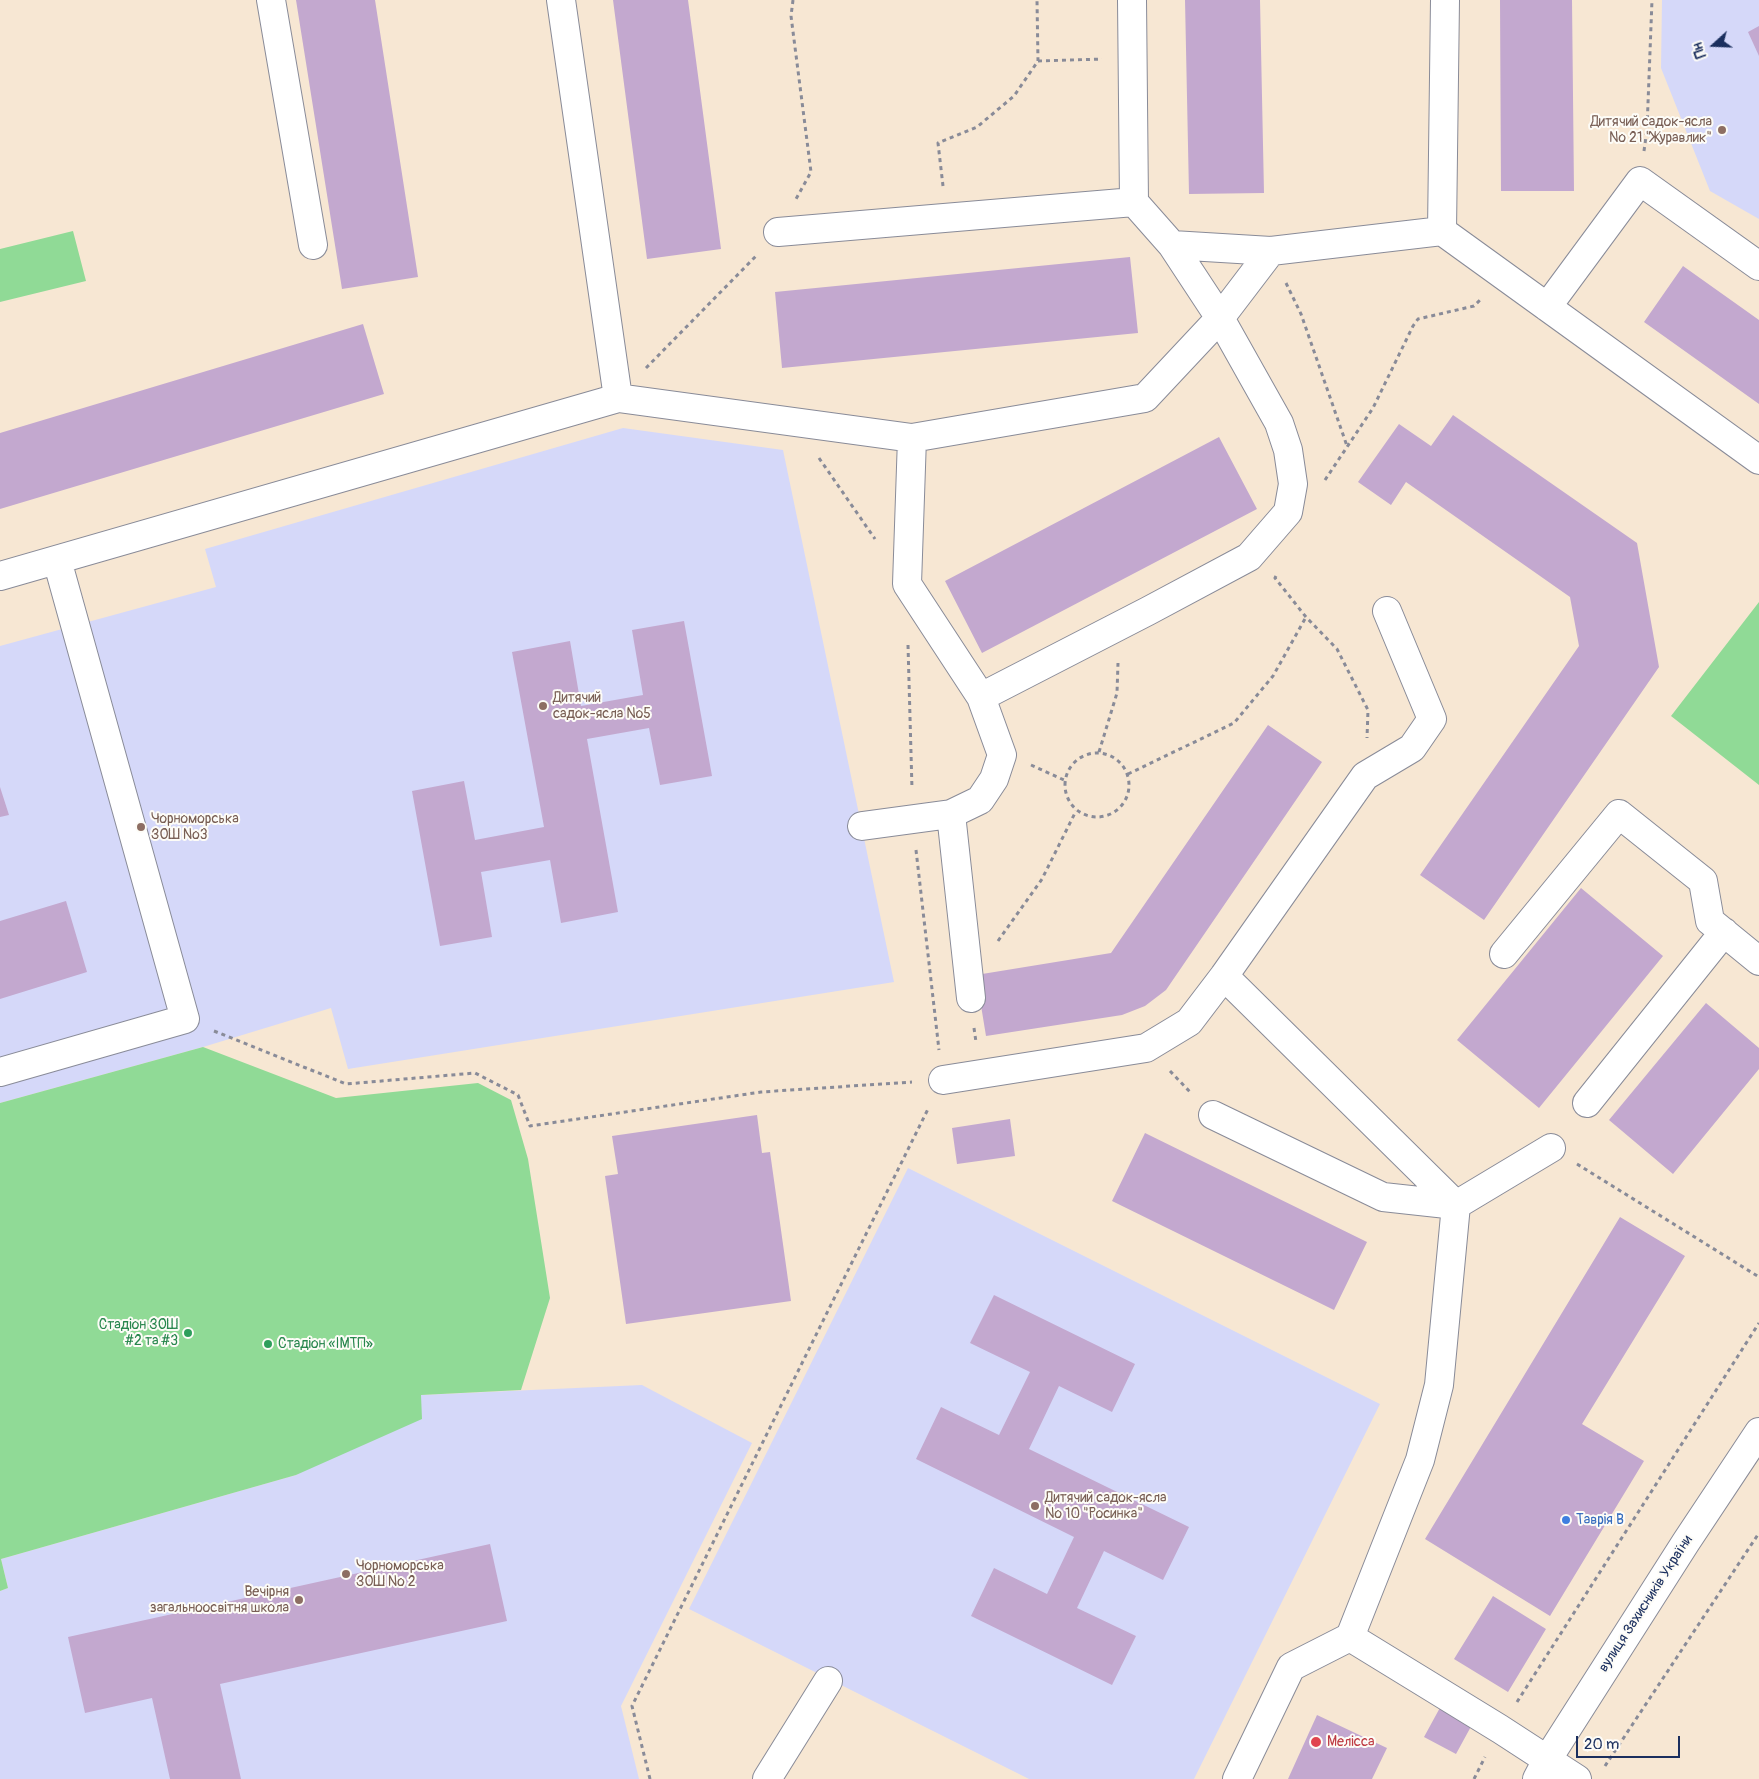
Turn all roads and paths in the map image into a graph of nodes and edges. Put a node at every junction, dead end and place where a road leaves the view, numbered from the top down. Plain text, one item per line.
1 (271, 0) edge
2 (561, 0) edge
3 (793, 0) edge
4 (1037, 0) edge
5 (1132, 0) edge
6 (1445, 0) edge
7 (1652, 0) edge
8 (1132, 57) junction
9 (1038, 61) junction
10 (1640, 181) junction
11 (1134, 202) junction
12 (946, 218) junction
13 (1442, 231) junction
14 (778, 232) junction
15 (313, 245) dead end
16 (1172, 245) junction
17 (1271, 251) junction
18 (1759, 266) edge
19 (1502, 275) junction
20 (1547, 307) junction
21 (1220, 318) junction
22 (618, 398) junction
23 (794, 422) junction
24 (912, 438) junction
25 (1347, 446) junction
26 (1759, 460) edge
27 (1293, 484) junction
28 (879, 544) dead end
29 (57, 560) junction
30 (1279, 569) dead end
31 (0, 576) edge
32 (1387, 611) dead end
33 (1306, 617) junction
34 (1113, 628) junction
35 (908, 643) dead end
36 (980, 697) junction
37 (1099, 752) junction
38 (1128, 774) junction
39 (1365, 776) junction
40 (1076, 811) junction
41 (951, 814) junction
42 (912, 819) junction
43 (862, 826) dead end
44 (1724, 932) junction
45 (1504, 954) dead end
46 (1759, 961) edge
47 (1224, 976) junction
48 (969, 986) junction
49 (185, 1019) junction
50 (1146, 1048) junction
51 (0, 1072) edge
52 (980, 1074) junction
53 (943, 1080) junction
54 (1587, 1103) dead end
55 (1213, 1115) joint
56 (1551, 1148) joint
57 (1456, 1205) junction
58 (1759, 1277) edge
59 (1759, 1323) edge
60 (1759, 1432) edge
61 (1759, 1533) edge
62 (1350, 1637) junction
63 (828, 1681) dead end
64 (1500, 1729) junction
65 (1542, 1769) edge
66 (1602, 1771) dead end
67 (650, 1779) edge
68 (768, 1779) edge
69 (1237, 1779) edge
70 (1474, 1779) edge
71 (1577, 1779) edge

1 - 15 street
2 - 22 street
3 - 14 path
4 - 9 path
5 - 8 street
6 - 13 street
7 - 10 path
8 - 9 path
8 - 11 street
9 - 12 path
10 - 18 street
10 - 20 street
11 - 12 street
11 - 16 street
12 - 14 street
13 - 17 street
13 - 19 street
14 - 22 path
16 - 17 street
16 - 21 street
17 - 21 street
17 - 25 path
19 - 20 street
19 - 25 path
20 - 26 street
21 - 24 street
21 - 27 street
22 - 23 street
22 - 29 street
23 - 24 street
23 - 28 path
24 - 36 street
25 - 27 path
27 - 34 street
29 - 31 street
29 - 49 street
30 - 33 path
32 - 39 street
33 - 38 path
33 - 39 path
34 - 36 street
34 - 37 path
35 - 42 path
36 - 41 street
37 - 38 path
37 - 40 path
38 - 40 path
39 - 47 street
40 - 48 path
41 - 42 street
41 - 48 street
42 - 43 street
42 - 53 path
44 - 45 street
44 - 46 street
44 - 54 street
47 - 50 street
47 - 57 street
48 - 52 path
49 - 51 street
49 - 53 path
50 - 52 street
50 - 55 path
52 - 53 street
53 - 67 path
55 - 57 street
56 - 57 street
56 - 58 path
57 - 62 street
59 - 64 path
60 - 65 street, вулиця Захисників України
61 - 66 path
62 - 64 street
62 - 69 street
63 - 68 street
64 - 65 street
64 - 70 path
65 - 71 street

